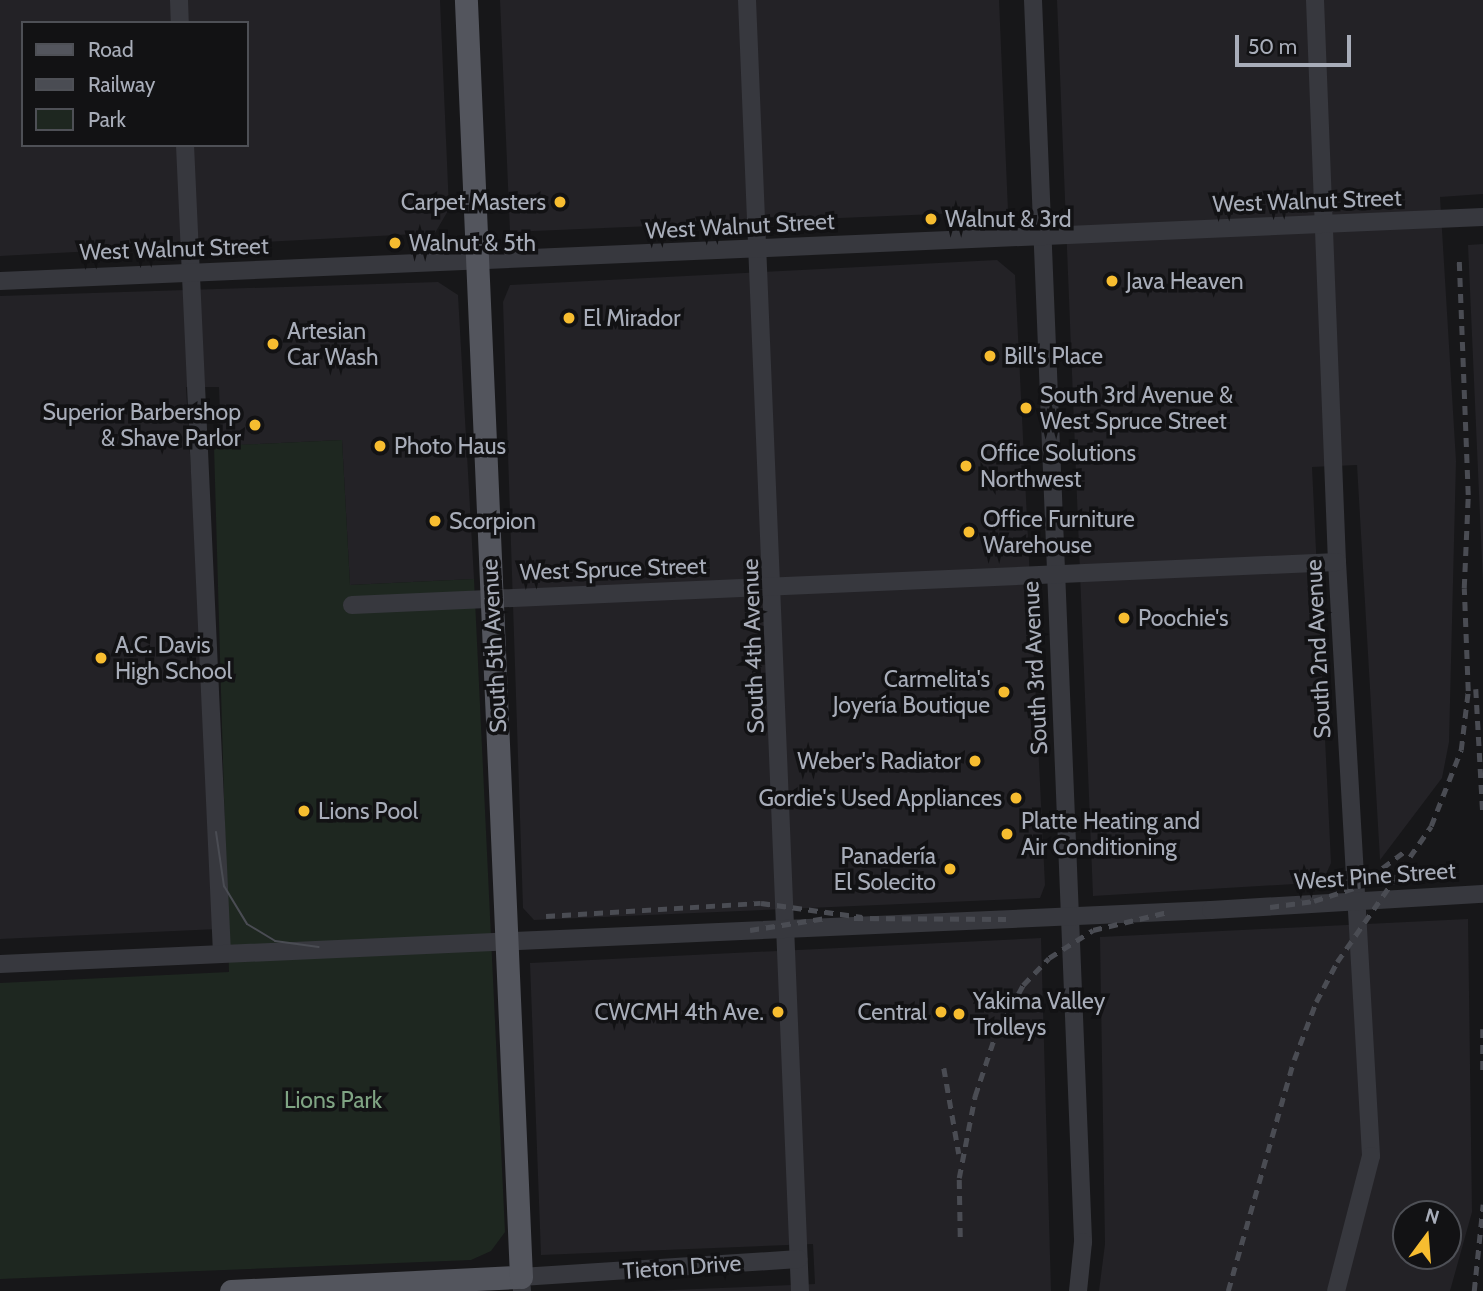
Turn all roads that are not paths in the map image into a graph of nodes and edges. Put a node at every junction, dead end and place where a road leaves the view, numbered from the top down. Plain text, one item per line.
1 (179, 0) edge
2 (466, 0) edge
3 (747, 0) edge
4 (1033, 0) edge
5 (1315, 0) edge
6 (180, 21) edge
7 (185, 147) edge
8 (1483, 217) edge
9 (1325, 226) junction
10 (1040, 234) junction
11 (761, 250) junction
12 (477, 262) junction
13 (191, 272) junction
14 (0, 281) edge
15 (1337, 562) junction
16 (1055, 574) junction
17 (775, 589) junction
18 (491, 598) junction
19 (352, 605) dead end
20 (1483, 894) edge
21 (1358, 902) junction
22 (1071, 917) junction
23 (789, 928) junction
24 (508, 941) junction
25 (222, 953) junction
26 (0, 964) edge
27 (798, 1259) junction
28 (522, 1284) edge
29 (254, 1290) edge
30 (231, 1291) edge
31 (800, 1291) edge
32 (1078, 1291) edge
33 (1336, 1291) edge

1 - 6 street
2 - 12 main road, South 5th Avenue
3 - 11 street, South 4th Avenue
4 - 10 street, South 3rd Avenue
5 - 9 street, South 2nd Avenue
7 - 13 street
8 - 9 street, West Walnut Street
9 - 10 street, West Walnut Street
9 - 15 street, South 2nd Avenue
10 - 11 street, West Walnut Street
10 - 16 street, South 3rd Avenue
11 - 12 street, West Walnut Street
11 - 17 street, South 4th Avenue
12 - 13 street, West Walnut Street
12 - 18 main road, South 5th Avenue
13 - 14 street, West Walnut Street
13 - 25 street
15 - 16 street, West Spruce Street
15 - 21 street, South 2nd Avenue
16 - 17 street, West Spruce Street
16 - 22 street, South 3rd Avenue
17 - 18 street, West Spruce Street
17 - 23 street, South 4th Avenue
18 - 19 street, West Spruce Street
18 - 24 main road, South 5th Avenue
20 - 21 street, West Pine Street
21 - 22 street, West Pine Street
21 - 33 street, South 2nd Avenue
22 - 23 street, West Pine Street
22 - 32 street, South 3rd Avenue
23 - 24 street, West Pine Street
23 - 27 street, South 4th Avenue
24 - 25 street, West Pine Street
24 - 28 main road, South 5th Avenue
25 - 26 street, West Pine Street
27 - 28 street, Tieton Drive
27 - 31 street, South 4th Avenue
28 - 29 main road, Tieton Drive
29 - 30 main road, Tieton Drive

